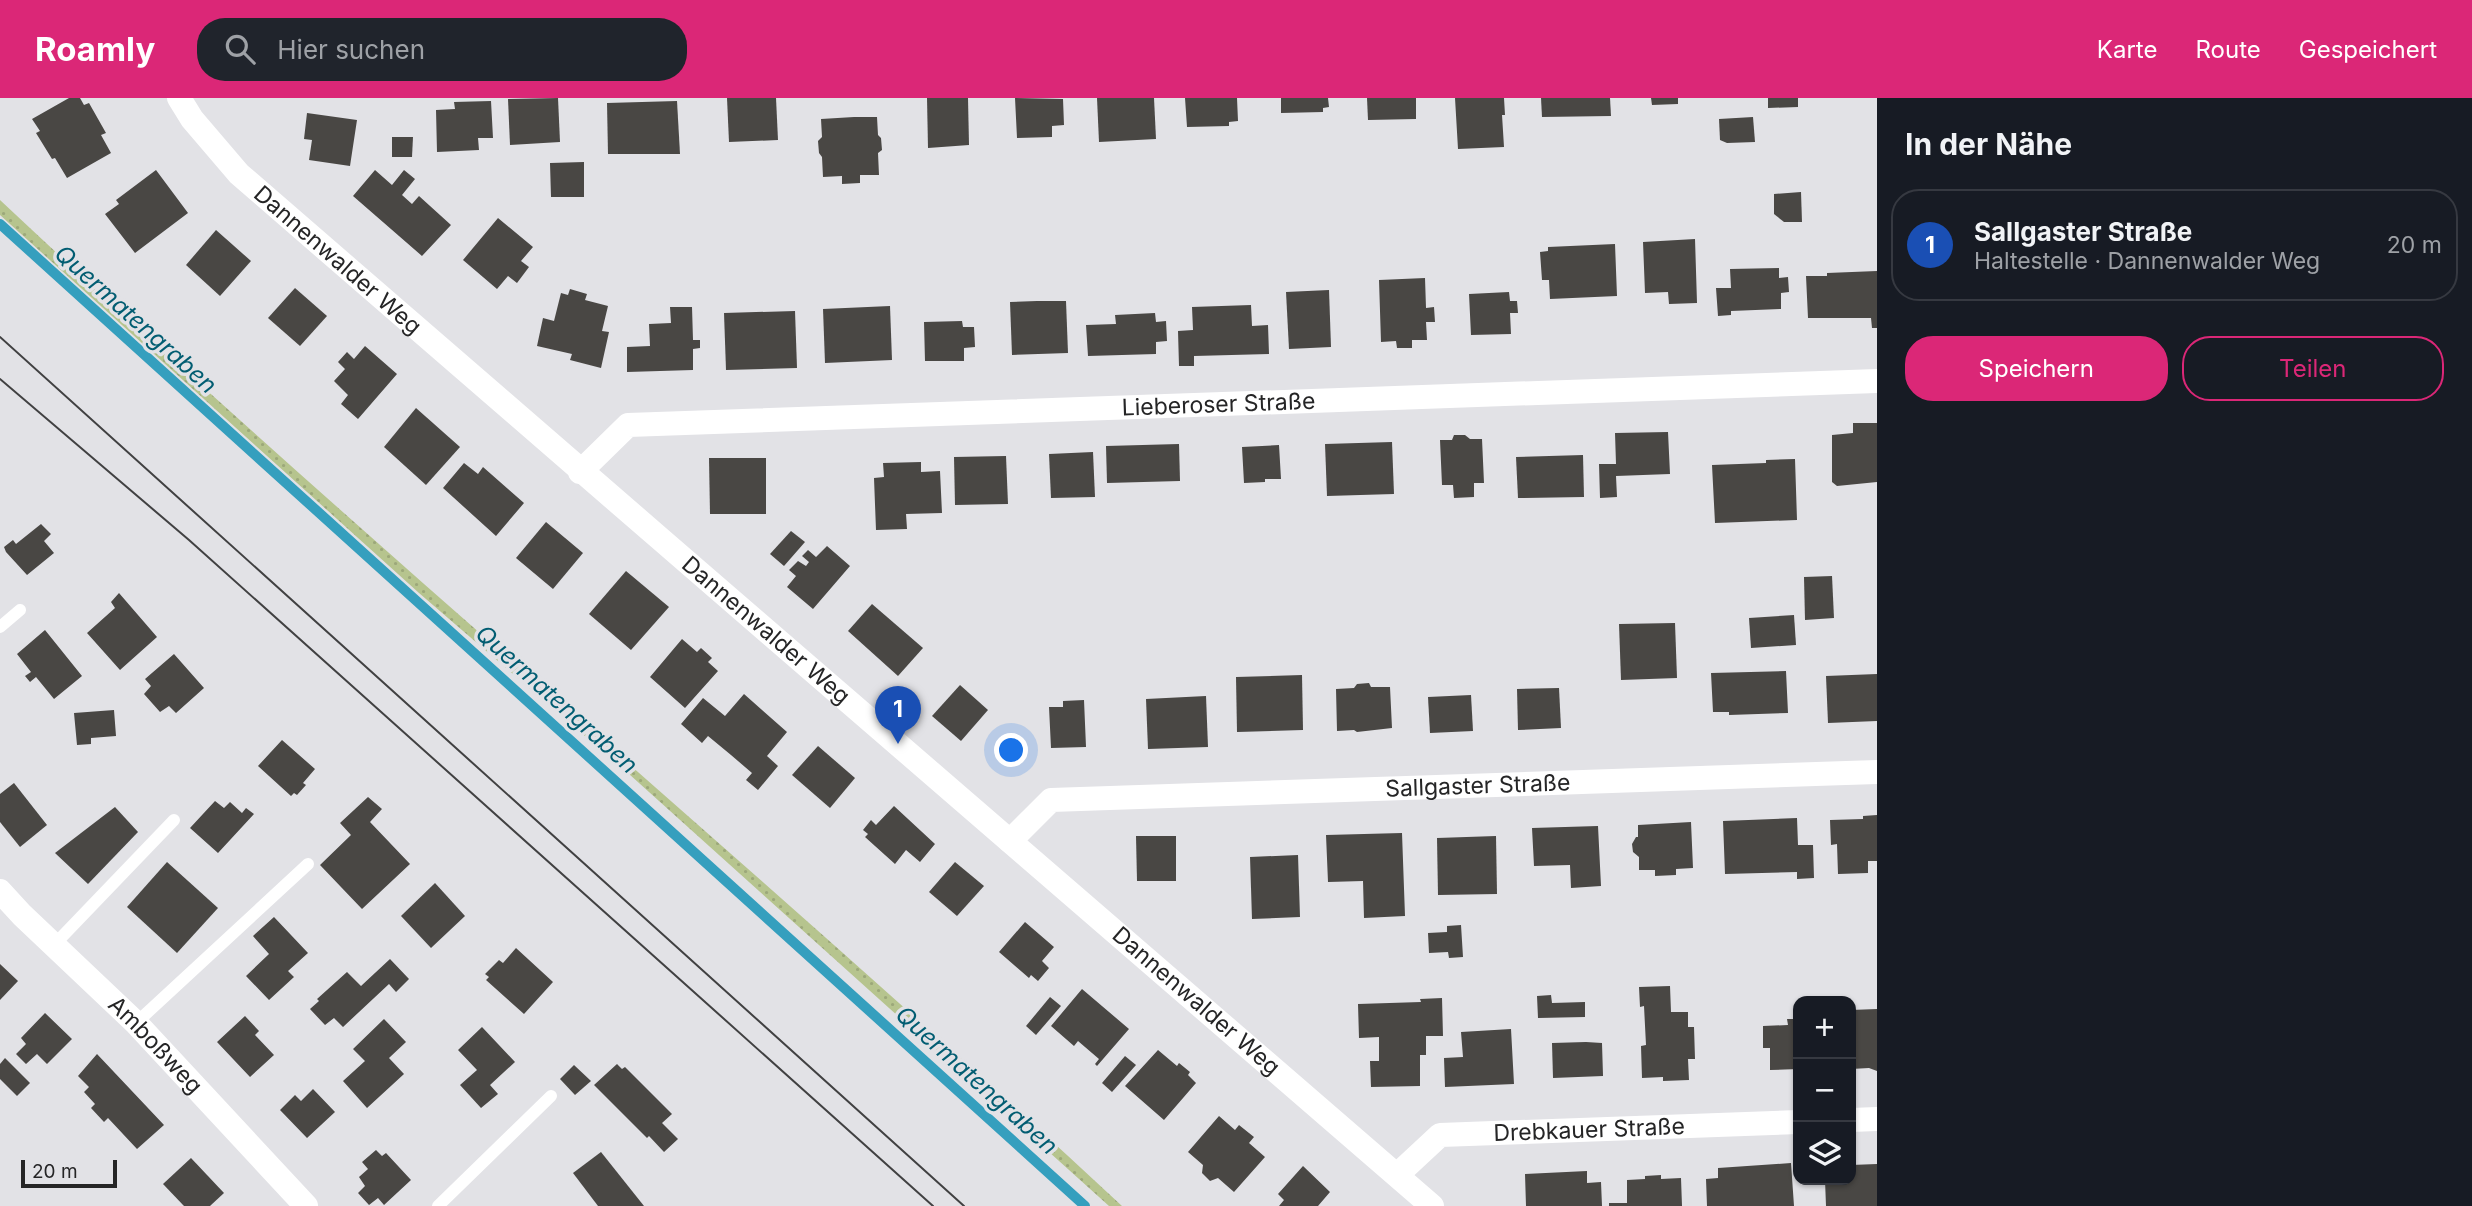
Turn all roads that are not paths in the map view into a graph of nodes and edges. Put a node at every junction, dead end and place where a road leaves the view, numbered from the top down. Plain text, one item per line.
1 (179, 98) edge
2 (1877, 381) edge
3 (580, 472) junction
4 (20, 611) dead end
5 (0, 627) edge
6 (1877, 772) edge
7 (174, 820) dead end
8 (1010, 841) junction
9 (308, 864) dead end
10 (0, 891) edge
11 (54, 945) junction
12 (136, 1023) junction
13 (551, 1096) dead end
14 (1877, 1119) edge
15 (1856, 1120) edge
16 (1793, 1122) edge
17 (1397, 1175) junction
18 (306, 1206) edge
19 (438, 1206) edge
20 (1432, 1206) edge

1 - 3 street, Dannenwalder Weg
2 - 3 street, Lieberoser Straße
3 - 8 street, Dannenwalder Weg
4 - 5 lane
6 - 8 street, Sallgaster Straße
7 - 11 lane
8 - 17 street, Dannenwalder Weg
9 - 12 lane
10 - 11 street, Amboßweg
11 - 12 street, Amboßweg
12 - 18 street, Amboßweg
13 - 19 lane
14 - 15 street
16 - 17 street, Drebkauer Straße
17 - 20 street, Dannenwalder Weg

